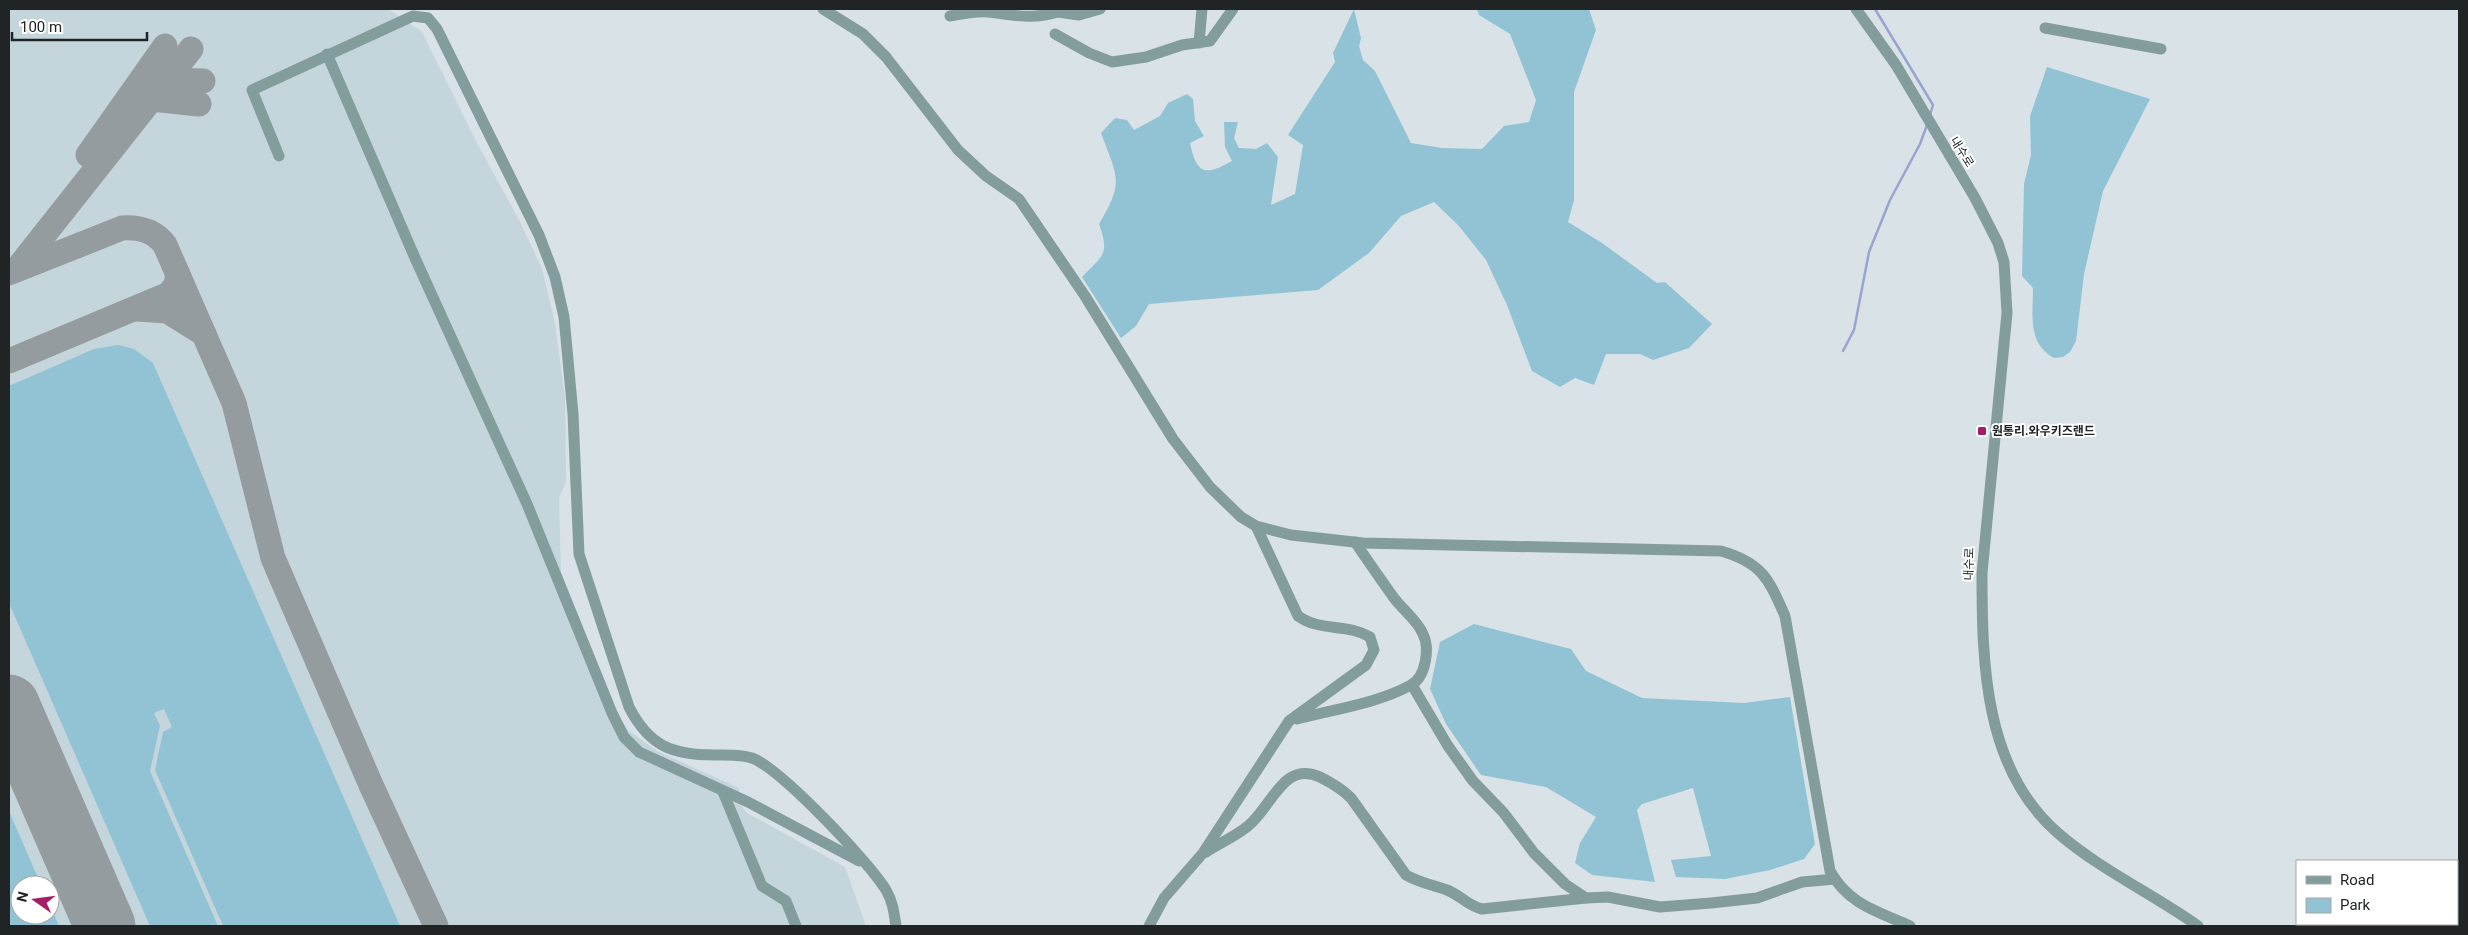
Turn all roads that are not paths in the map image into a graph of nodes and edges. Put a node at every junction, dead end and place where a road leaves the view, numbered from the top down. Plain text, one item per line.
1 (823, 9) edge
2 (1100, 9) edge
3 (1202, 9) edge
4 (1233, 9) edge
5 (1856, 9) edge
6 (1058, 10) edge
7 (950, 16) dead end
8 (2045, 28) dead end
9 (1055, 34) dead end
10 (1199, 43) junction
11 (2161, 49) dead end
12 (327, 54) junction
13 (279, 156) dead end
14 (1256, 526) junction
15 (1355, 542) junction
16 (1412, 685) junction
17 (1290, 721) junction
18 (723, 792) junction
19 (1203, 854) junction
20 (865, 864) junction
21 (1835, 879) junction
22 (1586, 898) junction
23 (796, 926) edge
24 (896, 926) edge
25 (1149, 926) edge
26 (1910, 926) edge
27 (2198, 926) edge

1 - 14 street
2 - 6 street
3 - 10 street
4 - 10 street
5 - 27 street, 내수로
6 - 7 street
8 - 11 street
9 - 10 street
12 - 13 street
12 - 18 street
12 - 20 street
14 - 15 street
14 - 17 street
15 - 16 street
15 - 21 street
16 - 17 street
16 - 22 street
17 - 19 street
18 - 20 street
18 - 23 street
19 - 22 street
19 - 25 street
20 - 24 street
21 - 22 street
21 - 26 street

